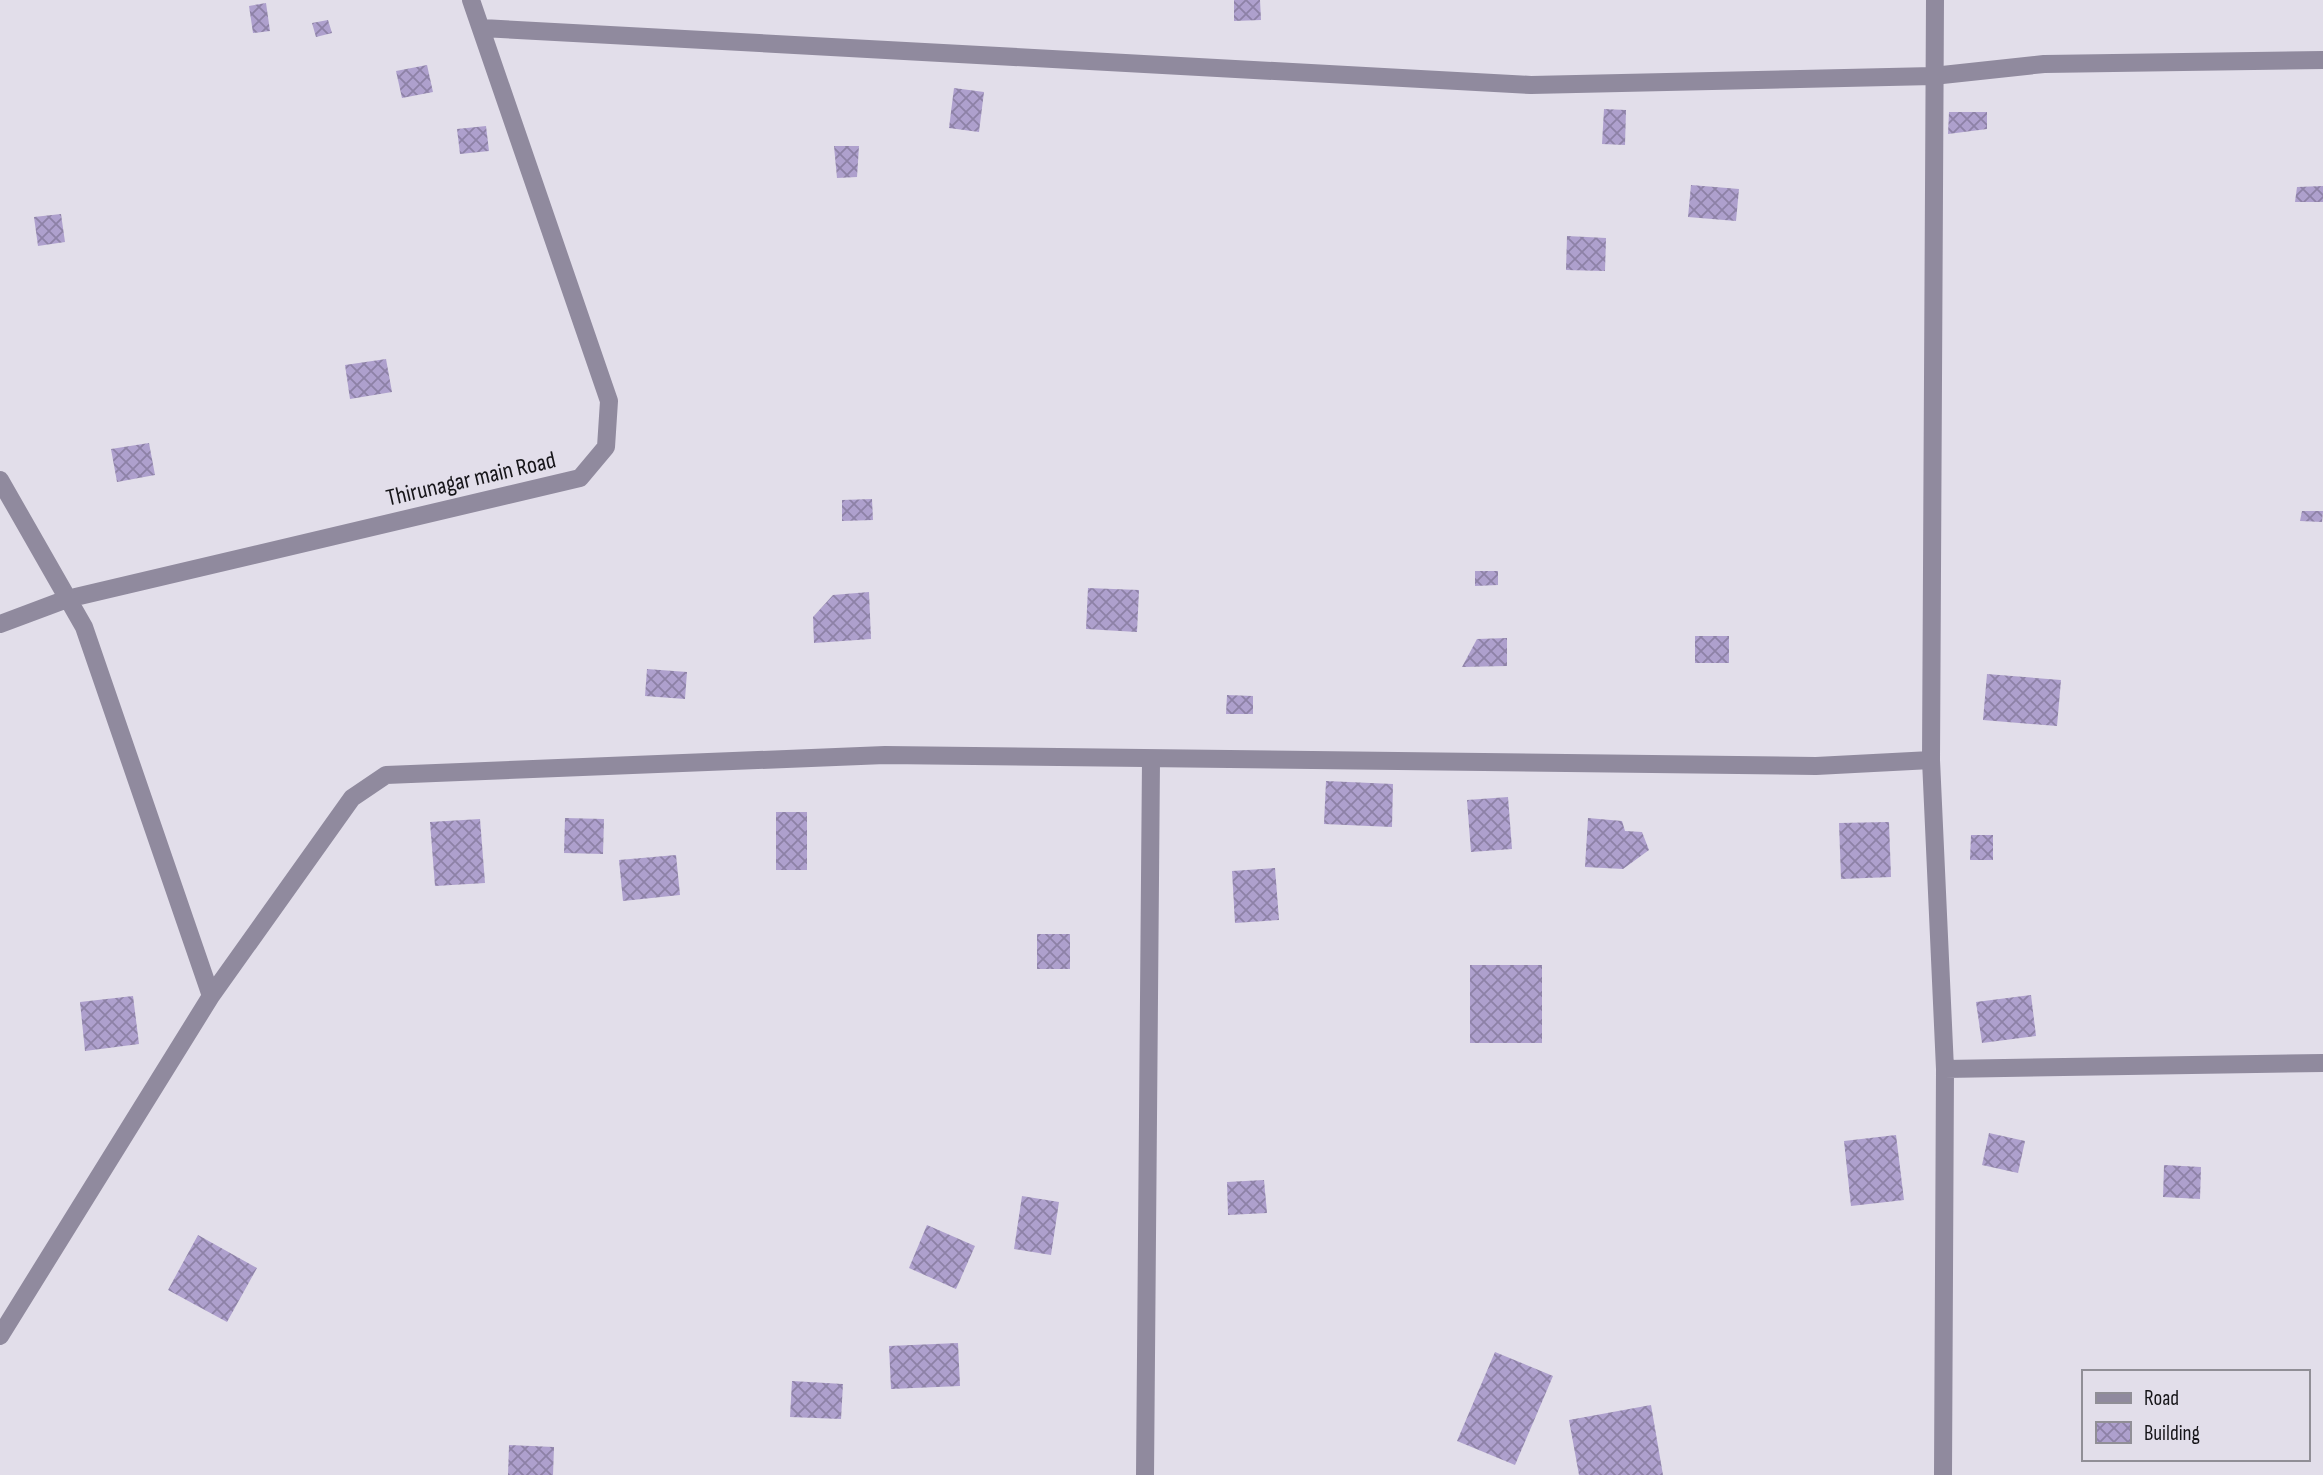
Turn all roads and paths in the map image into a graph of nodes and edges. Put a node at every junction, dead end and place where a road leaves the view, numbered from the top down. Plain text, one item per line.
1 (471, 0) edge
2 (1935, 0) edge
3 (481, 28) junction
4 (2323, 60) edge
5 (1933, 76) junction
6 (0, 480) edge
7 (67, 599) junction
8 (0, 624) edge
9 (1152, 760) junction
10 (1931, 760) junction
11 (211, 996) junction
12 (2323, 1063) edge
13 (1945, 1069) junction
14 (0, 1336) edge
15 (1145, 1475) edge
16 (1943, 1475) edge

1 - 3 street, Thirunagar main Road
2 - 5 street
3 - 5 street
3 - 7 street, Thirunagar main Road
4 - 5 street
5 - 10 street
6 - 7 street
7 - 8 street, Thirunagar main Road
7 - 11 street
9 - 10 street
9 - 11 street
9 - 15 street
10 - 13 street
11 - 14 street
12 - 13 street
13 - 16 street

